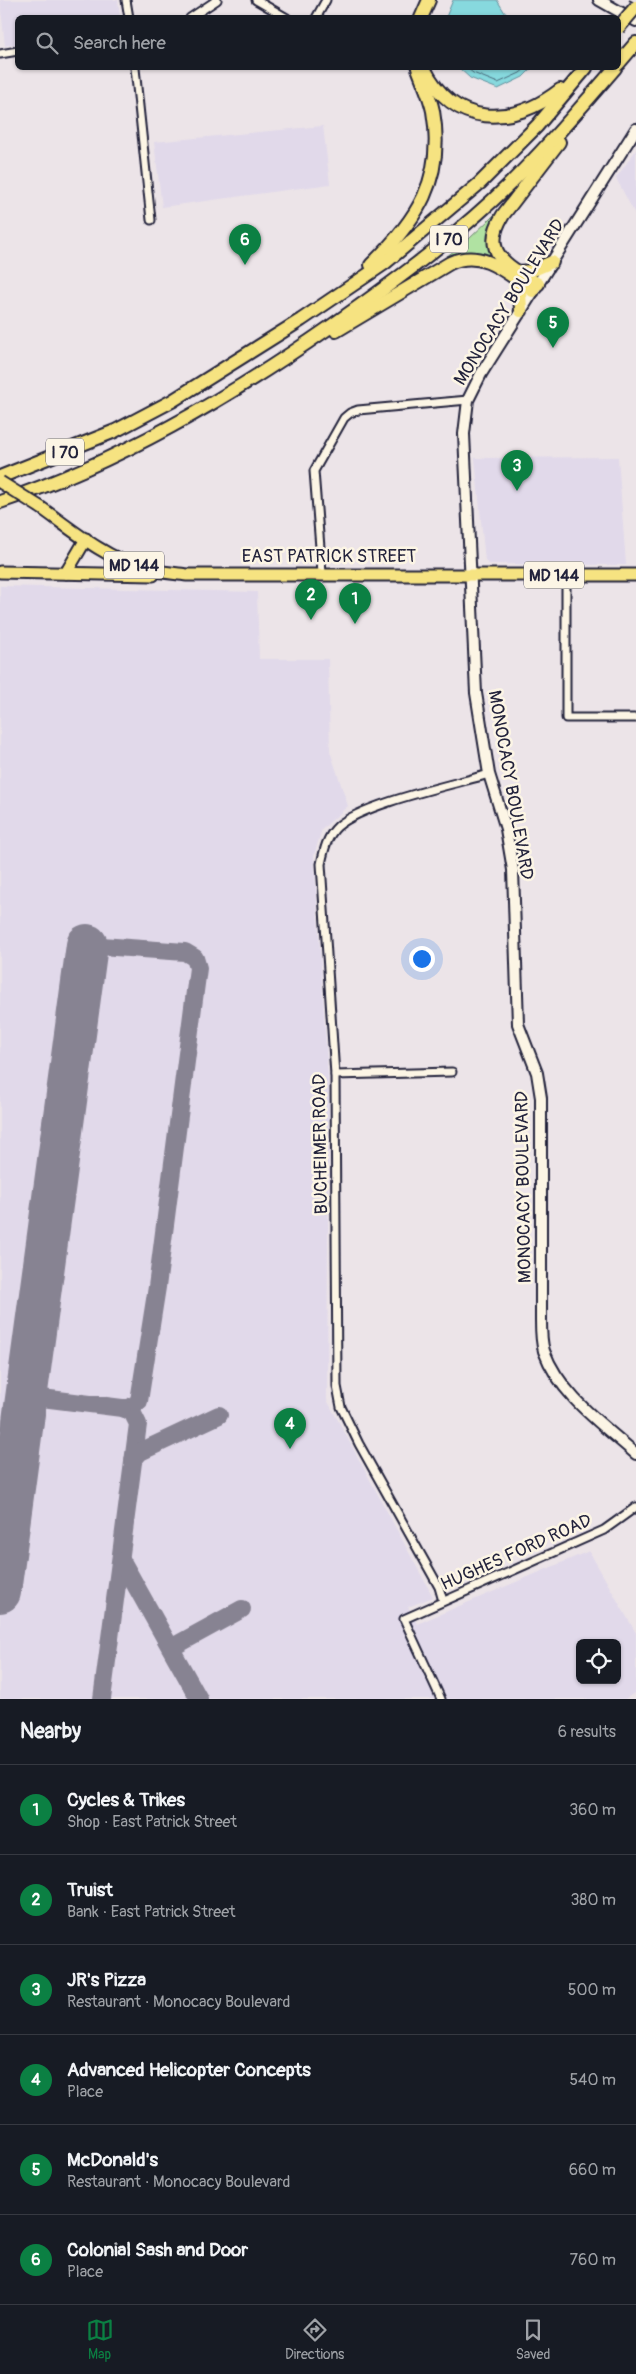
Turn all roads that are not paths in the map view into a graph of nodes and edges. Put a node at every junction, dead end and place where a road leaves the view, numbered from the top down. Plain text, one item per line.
1 (126, 0) edge
2 (217, 0) edge
3 (256, 0) edge
4 (326, 0) edge
5 (421, 0) edge
6 (429, 0) edge
7 (600, 0) edge
8 (636, 6) edge
9 (128, 15) edge
10 (194, 15) edge
11 (281, 15) edge
12 (318, 15) edge
13 (415, 15) edge
14 (422, 15) edge
15 (636, 21) edge
16 (621, 24) edge
17 (636, 43) edge
18 (15, 52) edge
19 (0, 54) edge
20 (621, 61) edge
21 (135, 70) edge
22 (419, 70) edge
23 (425, 70) edge
24 (584, 70) edge
25 (614, 70) edge
26 (588, 99) junction
27 (636, 129) edge
28 (151, 220) dead end
29 (552, 262) junction
30 (517, 276) junction
31 (536, 288) junction
32 (346, 290) junction
33 (521, 311) junction
34 (290, 355) junction
35 (468, 400) junction
36 (0, 477) edge
37 (0, 482) edge
38 (0, 502) edge
39 (86, 539) junction
40 (0, 572) edge
41 (66, 573) junction
42 (322, 573) junction
43 (472, 573) junction
44 (187, 574) junction
45 (566, 575) junction
46 (636, 575) edge
47 (636, 718) edge
48 (489, 774) junction
49 (452, 1072) dead end
50 (335, 1075) junction
51 (636, 1454) edge
52 (636, 1507) edge
53 (443, 1601) junction
54 (441, 1699) edge

1 - 9 street
2 - 10 street
3 - 11 street
4 - 12 street
5 - 13 highway
6 - 14 highway
7 - 15 main road
8 - 16 highway, bridge
17 - 20 highway
18 - 19 street
21 - 28 street
22 - 32 highway
23 - 24 highway
24 - 32 highway, I 70
25 - 26 highway, I 70
26 - 30 highway
26 - 34 highway, I 70
27 - 29 main road, MONOCACY BOULEVARD
29 - 30 highway
29 - 31 main road, MONOCACY BOULEVARD
30 - 31 highway
30 - 33 highway
30 - 34 highway
31 - 33 main road, MONOCACY BOULEVARD
32 - 36 highway, I 70
33 - 35 main road, MONOCACY BOULEVARD
34 - 38 highway, I 70
35 - 42 street
35 - 43 main road, MONOCACY BOULEVARD
37 - 39 main road, EAST PATRICK STREET / MD 144, bridge
39 - 41 main road
39 - 44 main road, EAST PATRICK STREET / MD 144
40 - 41 main road
41 - 44 main road
42 - 43 main road, EAST PATRICK STREET / MD 144
42 - 44 main road, EAST PATRICK STREET / MD 144
43 - 45 main road, EAST PATRICK STREET / MD 144
43 - 48 main road, MONOCACY BOULEVARD
45 - 46 main road, EAST PATRICK STREET / MD 144
45 - 47 street
48 - 50 street, BUCHEIMER ROAD
48 - 51 main road, MONOCACY BOULEVARD
49 - 50 street
50 - 53 street, BUCHEIMER ROAD
52 - 53 street, HUGHES FORD ROAD
53 - 54 street, HUGHES FORD ROAD

